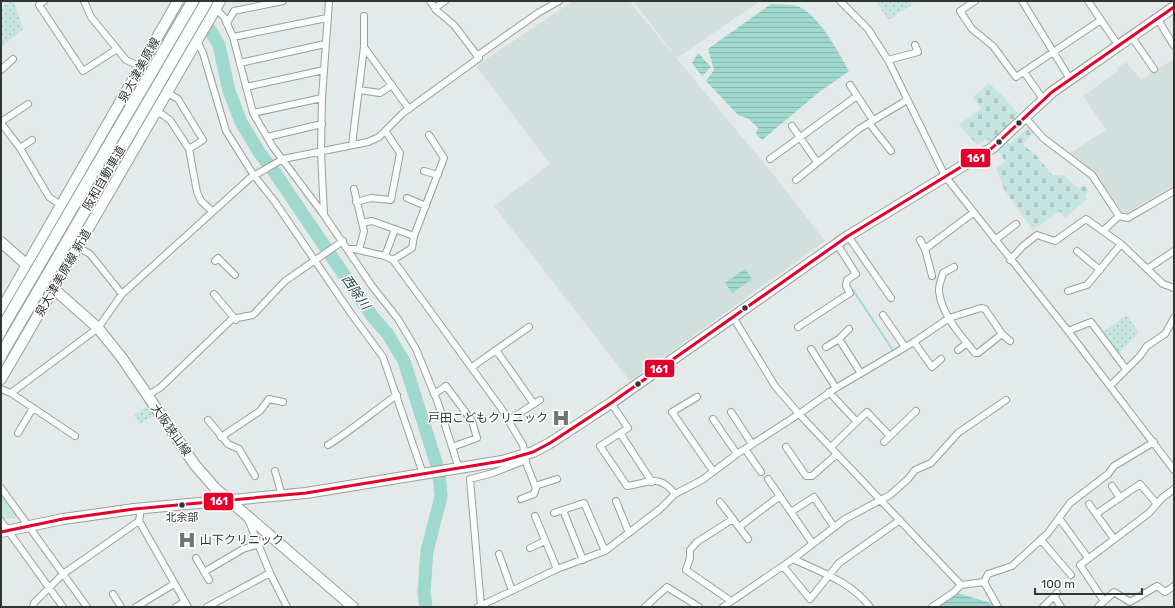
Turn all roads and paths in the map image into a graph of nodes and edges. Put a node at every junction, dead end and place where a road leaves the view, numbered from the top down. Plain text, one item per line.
1 (44, 1) edge
2 (84, 1) edge
3 (193, 1) edge
4 (207, 1) edge
5 (283, 1) edge
6 (329, 1) edge
7 (430, 1) edge
8 (445, 1) edge
9 (559, 1) edge
10 (840, 1) edge
11 (1022, 1) edge
12 (1088, 1) edge
13 (973, 2) edge
14 (175, 3) edge
15 (217, 7) edge
16 (1174, 7) edge
17 (435, 8) junction
18 (364, 16) dead end
19 (327, 18) junction
20 (1157, 18) junction
21 (1101, 20) junction
22 (227, 24) junction
23 (1131, 36) junction
24 (233, 37) junction
25 (199, 39) junction
26 (325, 44) junction
27 (915, 45) dead end
28 (1118, 45) junction
29 (1174, 46) edge
30 (364, 47) junction
31 (117, 49) junction
32 (1052, 53) junction
33 (477, 56) junction
34 (13, 59) dead end
35 (888, 60) junction
36 (240, 63) junction
37 (141, 67) junction
38 (1154, 69) dead end
39 (1, 70) edge
40 (324, 70) junction
41 (1024, 72) junction
42 (1070, 79) junction
43 (392, 85) junction
44 (850, 85) dead end
45 (246, 87) junction
46 (359, 90) junction
47 (168, 93) junction
48 (857, 96) junction
49 (322, 98) junction
50 (1043, 99) junction
51 (907, 100) junction
52 (28, 104) dead end
53 (409, 109) junction
54 (157, 111) junction
55 (253, 113) junction
56 (1024, 116) junction
57 (871, 122) junction
58 (1, 123) edge
59 (322, 124) junction
60 (792, 126) dead end
61 (386, 132) junction
62 (429, 135) dead end
63 (267, 137) junction
64 (800, 137) junction
65 (32, 140) dead end
66 (352, 146) junction
67 (20, 148) junction
68 (189, 149) junction
69 (891, 151) dead end
70 (322, 152) junction
71 (283, 159) junction
72 (770, 159) dead end
73 (817, 162) junction
74 (424, 171) dead end
75 (254, 175) junction
76 (438, 175) junction
77 (945, 176) junction
78 (796, 180) dead end
79 (354, 189) dead end
80 (1174, 191) edge
81 (407, 198) dead end
82 (356, 202) junction
83 (61, 206) junction
84 (426, 206) junction
85 (212, 210) junction
86 (973, 213) junction
87 (324, 215) junction
88 (1119, 216) junction
89 (362, 223) junction
90 (1016, 224) dead end
91 (395, 229) junction
92 (1103, 231) junction
93 (414, 236) junction
94 (848, 236) junction
95 (920, 240) dead end
96 (995, 240) junction
97 (1, 242) edge
98 (343, 242) junction
99 (836, 244) junction
100 (1121, 244) junction
101 (78, 247) junction
102 (925, 249) junction
103 (349, 250) junction
104 (359, 250) junction
105 (1077, 251) dead end
106 (1174, 251) edge
107 (385, 256) junction
108 (315, 260) junction
109 (393, 260) junction
110 (1010, 260) junction
111 (215, 261) dead end
112 (27, 264) junction
113 (954, 267) dead end
114 (1147, 269) junction
115 (1100, 270) junction
116 (235, 275) dead end
117 (932, 276) dead end
118 (54, 288) junction
119 (1174, 288) edge
120 (1068, 291) dead end
121 (122, 294) junction
122 (214, 294) dead end
123 (891, 298) dead end
124 (1, 310) edge
125 (883, 315) dead end
126 (733, 317) junction
127 (949, 318) junction
128 (1174, 318) edge
129 (236, 320) junction
130 (798, 326) dead end
131 (528, 327) dead end
132 (98, 328) junction
133 (849, 329) dead end
134 (1, 330) edge
135 (1068, 331) junction
136 (1002, 334) junction
137 (839, 339) junction
138 (1010, 341) dead end
139 (914, 342) junction
140 (967, 343) junction
141 (905, 346) junction
142 (826, 347) dead end
143 (811, 349) dead end
144 (496, 350) junction
145 (958, 350) dead end
146 (1, 355) edge
147 (941, 359) dead end
148 (472, 367) junction
149 (1126, 370) junction
150 (860, 372) junction
151 (1, 379) edge
152 (1110, 386) junction
153 (836, 388) junction
154 (1, 389) edge
155 (829, 392) junction
156 (11, 393) junction
157 (397, 394) junction
158 (434, 394) junction
159 (147, 396) junction
160 (697, 397) dead end
161 (540, 400) dead end
162 (1006, 400) dead end
163 (283, 402) dead end
164 (611, 403) junction
165 (534, 404) junction
166 (33, 408) junction
167 (916, 411) dead end
168 (731, 412) dead end
169 (800, 414) junction
170 (713, 419) dead end
171 (208, 420) dead end
172 (509, 420) junction
173 (857, 422) junction
174 (18, 433) dead end
175 (620, 433) junction
176 (75, 436) dead end
177 (890, 436) junction
178 (221, 437) junction
179 (884, 442) dead end
180 (1154, 442) junction
181 (752, 444) junction
182 (328, 445) dead end
183 (452, 447) junction
184 (786, 447) dead end
185 (830, 447) junction
186 (745, 449) junction
187 (737, 454) junction
188 (837, 454) junction
189 (526, 457) junction
190 (457, 469) junction
191 (713, 470) junction
192 (1174, 470) edge
193 (275, 471) dead end
194 (761, 472) dead end
195 (425, 473) junction
196 (255, 476) dead end
197 (557, 479) dead end
198 (768, 479) dead end
199 (652, 482) junction
200 (536, 486) junction
201 (1112, 486) dead end
202 (1, 488) edge
203 (1174, 489) edge
204 (675, 494) junction
205 (282, 496) junction
206 (780, 496) junction
207 (1120, 498) junction
208 (521, 499) dead end
209 (880, 499) junction
210 (230, 501) junction
211 (616, 501) dead end
212 (720, 502) dead end
213 (1088, 504) dead end
214 (1157, 504) junction
215 (141, 509) junction
216 (563, 510) junction
217 (791, 512) junction
218 (554, 513) dead end
219 (1096, 514) junction
220 (247, 515) junction
221 (535, 516) dead end
222 (1059, 518) junction
223 (733, 519) junction
224 (900, 520) junction
225 (1, 521) edge
226 (139, 521) junction
227 (28, 526) junction
228 (739, 527) junction
229 (834, 527) junction
230 (4, 531) edge
231 (629, 533) junction
232 (271, 536) junction
233 (748, 539) dead end
234 (1114, 539) junction
235 (1041, 540) junction
236 (545, 541) junction
237 (259, 544) junction
238 (813, 544) junction
239 (530, 548) dead end
240 (605, 551) junction
241 (499, 554) dead end
242 (196, 558) dead end
243 (1088, 558) junction
244 (793, 559) junction
245 (583, 560) junction
246 (783, 566) junction
247 (557, 569) junction
248 (204, 572) junction
249 (270, 573) junction
250 (63, 574) junction
251 (1071, 575) dead end
252 (829, 576) junction
253 (209, 580) dead end
254 (984, 582) junction
255 (174, 584) junction
256 (961, 585) junction
257 (1174, 586) edge
258 (49, 588) junction
259 (512, 591) junction
260 (113, 594) dead end
261 (218, 601) junction
262 (731, 601) junction
263 (1104, 601) junction
264 (186, 605) edge
265 (32, 606) edge
266 (479, 606) edge
267 (63, 607) edge
268 (87, 607) edge
269 (121, 607) edge
270 (136, 607) edge
271 (176, 607) edge
272 (207, 607) edge
273 (222, 607) edge
274 (287, 607) edge
275 (353, 607) edge
276 (645, 607) edge
277 (699, 607) edge
278 (723, 607) edge
279 (870, 607) edge
280 (932, 607) edge
281 (998, 607) edge
282 (1043, 607) edge
283 (1061, 607) edge
284 (1098, 607) edge

1 - 31 street
2 - 31 street
3 - 134 highway, 阪和自動車道, bridge
4 - 146 highway, 阪和自動車道, bridge
5 - 22 street
6 - 19 street
7 - 17 street
8 - 17 street
9 - 33 street
10 - 35 street
11 - 32 street
12 - 21 street
13 - 41 street
14 - 37 main road, 泉大津美原線
15 - 22 street
15 - 25 main road, 泉大津美原線 新道
16 - 20 main road
17 - 33 street
18 - 30 street
19 - 24 street
19 - 26 street
20 - 23 main road
20 - 29 street
21 - 28 street
21 - 32 street
22 - 24 street
23 - 28 main road
23 - 38 street
24 - 36 street
25 - 47 main road, 泉大津美原線 新道
25 - 75 street
26 - 36 street
26 - 40 street
27 - 35 street
28 - 42 main road
30 - 43 street
30 - 46 street
31 - 37 street
32 - 41 street
32 - 42 street
33 - 53 street
34 - 39 street
35 - 51 street
36 - 45 street
37 - 83 main road, 泉大津美原線
40 - 45 street
40 - 49 street
41 - 50 street
42 - 50 main road
43 - 46 street
43 - 53 street
44 - 48 street
45 - 55 street
46 - 66 street
47 - 54 main road, 泉大津美原線 新道
47 - 68 street
48 - 57 street
48 - 64 street
49 - 55 street
49 - 59 street
50 - 56 main road
51 - 57 street
51 - 77 street
52 - 58 street
53 - 61 street
54 - 68 street
54 - 101 main road, 泉大津美原線 新道
55 - 63 street
56 - 77 main road
56 - 88 street
57 - 69 street
57 - 73 street
58 - 67 street
59 - 63 street
59 - 70 street
60 - 64 street
61 - 66 street
61 - 82 street
62 - 76 street
63 - 71 street
64 - 72 street
64 - 73 street
65 - 67 street
66 - 70 street
67 - 83 street
68 - 85 street
70 - 71 street
70 - 87 street
71 - 75 street
71 - 87 street
73 - 78 street
74 - 76 street
75 - 85 street
75 - 108 street
76 - 84 street
77 - 86 street
77 - 94 main road
79 - 82 street
80 - 88 street
81 - 84 street
82 - 89 street
83 - 112 main road
84 - 93 street
85 - 121 street
86 - 96 street
86 - 102 street
87 - 98 street
88 - 92 street
89 - 91 street
89 - 104 street
90 - 96 street
91 - 93 street
91 - 107 street
92 - 100 street
92 - 110 street
93 - 109 street
94 - 99 main road
94 - 123 street
95 - 102 street
96 - 110 street
97 - 112 main road, 大阪狭山線
98 - 103 street
98 - 108 street
99 - 126 main road
99 - 130 street
100 - 114 street
100 - 115 street
101 - 118 main road, 泉大津美原線 新道
101 - 121 street
102 - 117 street
103 - 104 street
103 - 158 street
104 - 107 street
105 - 115 street
106 - 114 street
107 - 109 street
108 - 129 street
108 - 157 street
109 - 148 street
110 - 135 street
111 - 116 street
112 - 118 main road, 大阪狭山線
112 - 124 main road
113 - 127 street
114 - 119 street
115 - 120 street
118 - 132 main road, 大阪狭山線
118 - 151 main road, 泉大津美原線 新道
121 - 132 street
122 - 129 street
125 - 141 street
126 - 164 main road
126 - 169 street
127 - 136 street
127 - 139 street
127 - 140 street
128 - 149 street
129 - 159 street
131 - 144 street
132 - 156 street
132 - 159 main road, 大阪狭山線
133 - 137 street
135 - 149 street
135 - 152 street
136 - 138 street
136 - 140 street
137 - 142 street
137 - 150 street
139 - 141 street
139 - 147 street
140 - 145 street
141 - 150 street
143 - 153 street
144 - 148 street
144 - 165 street
148 - 172 street
149 - 152 street
150 - 153 street
152 - 180 street
153 - 155 street
154 - 156 street
155 - 169 street
155 - 173 street
156 - 166 street
157 - 182 street
157 - 195 street
158 - 183 street
158 - 183 street
159 - 210 main road, 大阪狭山線
160 - 191 street
161 - 165 street
162 - 209 street
163 - 178 street
164 - 175 street
164 - 189 main road
165 - 172 street
166 - 174 street
166 - 176 street
167 - 177 street
168 - 181 street
169 - 181 street
169 - 185 street
170 - 187 street
171 - 178 street
172 - 189 street
173 - 177 street
173 - 185 street
175 - 199 street
175 - 199 street
177 - 179 street
178 - 196 street
180 - 192 street
180 - 222 street
181 - 186 street
183 - 190 street
184 - 188 street
185 - 188 street
186 - 187 street
186 - 194 street
187 - 191 street
188 - 209 street
189 - 190 main road
189 - 200 street
189 - 266 street
190 - 195 main road
191 - 204 street
193 - 205 street
195 - 205 main road
197 - 200 street
198 - 206 street
199 - 204 street
200 - 208 street
201 - 207 street
202 - 227 street
203 - 214 street
204 - 231 street
205 - 210 main road
206 - 217 street
206 - 228 street
207 - 214 street
207 - 219 street
209 - 224 street
209 - 229 street
210 - 215 main road
210 - 220 main road, 大阪狭山線
211 - 231 street
212 - 223 street
213 - 219 street
214 - 234 street
215 - 226 street
215 - 227 main road
216 - 218 street
216 - 240 street
216 - 245 street
217 - 229 street
217 - 238 street
219 - 234 street
220 - 232 main road, 大阪狭山線
220 - 237 street
221 - 236 street
222 - 235 street
222 - 243 street
223 - 228 street
223 - 262 street
224 - 252 street
224 - 256 street
225 - 230 street
226 - 250 street
226 - 255 street
227 - 230 main road
227 - 250 street
228 - 233 street
229 - 238 street
230 - 258 street
231 - 240 street
232 - 237 street
232 - 275 main road, 大阪狭山線
234 - 243 street
235 - 251 street
235 - 254 street
236 - 239 street
236 - 247 street
237 - 248 street
237 - 249 street
238 - 244 street
240 - 245 street
241 - 259 street
242 - 248 street
243 - 263 street
244 - 246 street
244 - 252 street
245 - 247 street
246 - 252 street
246 - 262 street
247 - 259 street
248 - 253 street
249 - 261 street
249 - 274 street
250 - 258 street
250 - 268 street
252 - 279 street
254 - 256 street
254 - 281 street
255 - 264 street
255 - 270 street
256 - 280 street
257 - 263 street
258 - 265 street
258 - 267 street
259 - 266 street
260 - 269 street
261 - 272 street
261 - 273 street
262 - 278 street
263 - 284 street
264 - 271 street
276 - 277 street
282 - 283 street

